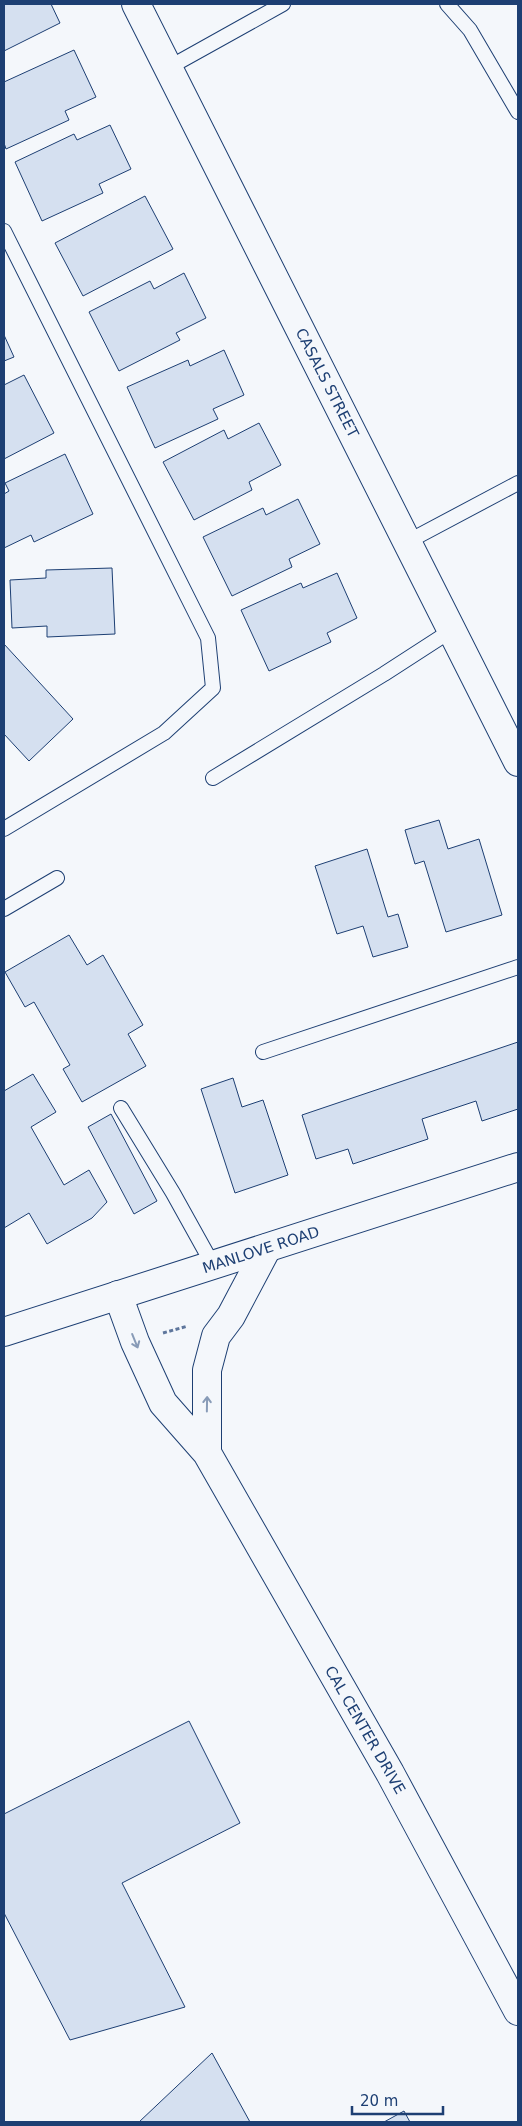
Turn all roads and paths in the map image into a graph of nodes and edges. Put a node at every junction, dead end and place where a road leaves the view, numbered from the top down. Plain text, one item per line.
1 (136, 4) edge
2 (283, 4) edge
3 (447, 4) edge
4 (168, 68) junction
5 (518, 112) edge
6 (4, 232) edge
7 (518, 483) edge
8 (407, 542) junction
9 (452, 630) junction
10 (518, 762) edge
11 (213, 778) dead end
12 (4, 829) edge
13 (57, 878) dead end
14 (4, 909) edge
15 (518, 968) edge
16 (263, 1052) dead end
17 (121, 1108) dead end
18 (518, 1167) edge
19 (266, 1248) junction
20 (212, 1265) junction
21 (118, 1295) junction
22 (192, 1324) dead end
23 (4, 1332) edge
24 (158, 1335) dead end
25 (206, 1453) junction
26 (518, 2011) edge

1 - 4 street, CASALS STREET
2 - 4 lane
3 - 5 lane
4 - 8 street, CASALS STREET
6 - 12 lane
7 - 8 lane
8 - 9 street, CASALS STREET
9 - 10 street, CASALS STREET
9 - 11 lane
13 - 14 lane
15 - 16 lane
17 - 20 lane
18 - 19 street, MANLOVE ROAD
19 - 20 street, MANLOVE ROAD
25 -> 19 street
20 - 21 street, MANLOVE ROAD
21 - 23 street, MANLOVE ROAD
21 -> 25 street, CAL CENTER DRIVE
22 - 24 path
25 - 26 street, CAL CENTER DRIVE

